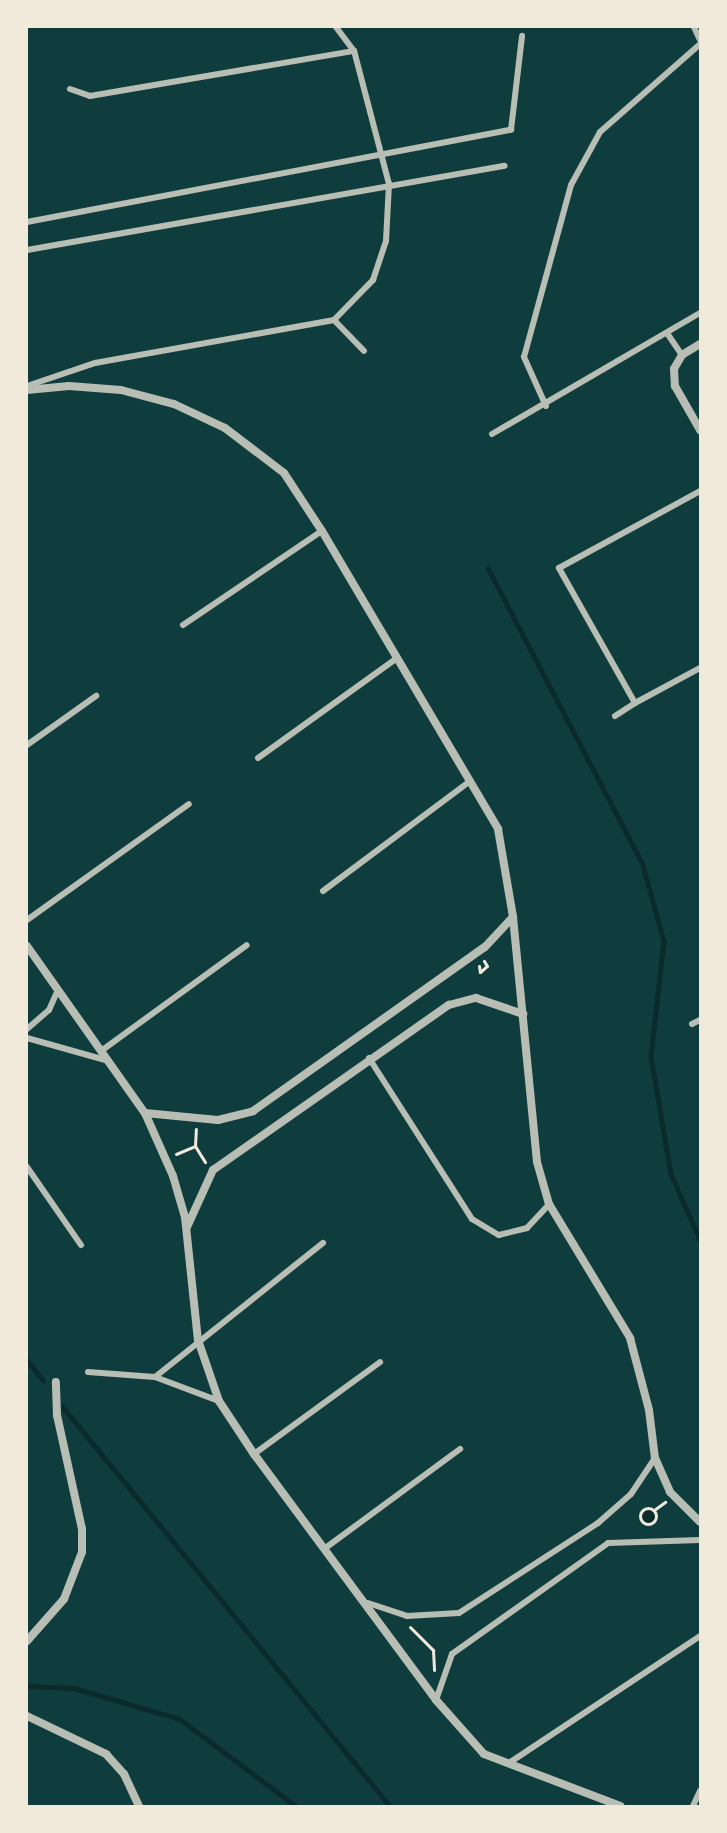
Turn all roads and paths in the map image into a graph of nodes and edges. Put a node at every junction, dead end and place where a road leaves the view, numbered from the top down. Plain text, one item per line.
1 (336, 27) edge
2 (694, 27) edge
3 (522, 36) dead end
4 (700, 42) edge
5 (354, 51) junction
6 (70, 89) dead end
7 (382, 152) junction
8 (505, 166) dead end
9 (389, 184) junction
10 (27, 222) edge
11 (27, 250) edge
12 (700, 313) edge
13 (334, 320) junction
14 (667, 333) junction
15 (700, 344) edge
16 (364, 351) dead end
17 (682, 355) junction
18 (27, 388) edge
19 (546, 406) junction
20 (700, 430) edge
21 (492, 434) dead end
22 (700, 491) edge
23 (322, 531) junction
24 (183, 625) dead end
25 (396, 659) junction
26 (700, 668) edge
27 (96, 696) dead end
28 (635, 703) junction
29 (615, 716) dead end
30 (27, 745) edge
31 (258, 758) dead end
32 (470, 781) junction
33 (189, 804) dead end
34 (324, 891) dead end
35 (513, 916) junction
36 (27, 920) edge
37 (247, 945) dead end
38 (27, 946) edge
39 (58, 990) junction
40 (523, 1014) junction
41 (700, 1020) edge
42 (692, 1024) dead end
43 (27, 1029) edge
44 (27, 1038) edge
45 (101, 1051) junction
46 (369, 1058) junction
47 (109, 1061) junction
48 (145, 1113) junction
49 (196, 1118) junction
50 (195, 1146) junction
51 (165, 1159) junction
52 (27, 1167) edge
53 (213, 1170) junction
54 (549, 1204) junction
55 (187, 1229) junction
56 (323, 1243) dead end
57 (81, 1245) dead end
58 (198, 1340) junction
59 (380, 1362) dead end
60 (88, 1372) dead end
61 (155, 1377) junction
62 (56, 1382) dead end
63 (219, 1401) junction
64 (460, 1449) dead end
65 (254, 1454) junction
66 (654, 1458) junction
67 (643, 1510) joint
68 (700, 1522) edge
69 (700, 1540) edge
70 (324, 1549) junction
71 (368, 1603) junction
72 (399, 1621) dead end
73 (700, 1636) edge
74 (27, 1641) edge
75 (436, 1700) junction
76 (27, 1716) edge
77 (509, 1763) junction
78 (700, 1791) edge
79 (140, 1806) edge
80 (620, 1806) edge
81 (693, 1806) edge

1 - 5 street
2 - 4 street
3 - 7 street
4 - 19 street
5 - 6 street
5 - 7 street
7 - 9 street
7 - 10 street
8 - 9 street
9 - 11 street
9 - 13 street
12 - 14 street
13 - 16 street
13 - 18 street
14 - 17 street
14 - 19 street
15 - 17 street
17 - 20 street
18 - 23 street
19 - 21 street
22 - 28 street
23 - 24 street
23 - 25 street
25 - 31 street
25 - 32 street
26 - 28 street
27 - 30 street
28 - 29 street
32 - 34 street
32 - 35 street
33 - 36 street
35 - 40 street
35 - 49 street
37 - 45 street
38 - 39 street
39 - 43 street
39 - 45 street
40 - 46 street
40 - 54 street
41 - 42 street
44 - 47 street
45 - 47 street
46 - 53 street
46 - 54 street
47 - 48 street
48 - 49 street
48 - 51 street
49 - 50 path
50 - 51 path
50 - 53 path
51 - 55 street
52 - 57 street
53 - 55 street
54 - 66 street
55 - 58 street
56 - 58 street
58 - 61 street
58 - 63 street
59 - 65 street
60 - 61 street
61 - 63 street
62 - 74 street
63 - 65 street
64 - 70 street
65 - 70 street
66 - 68 street
66 - 71 street
67 - 67 path
69 - 75 street
70 - 71 street
71 - 75 street
72 - 75 path
73 - 77 street
75 - 77 street
76 - 79 street
77 - 80 street
78 - 81 street

